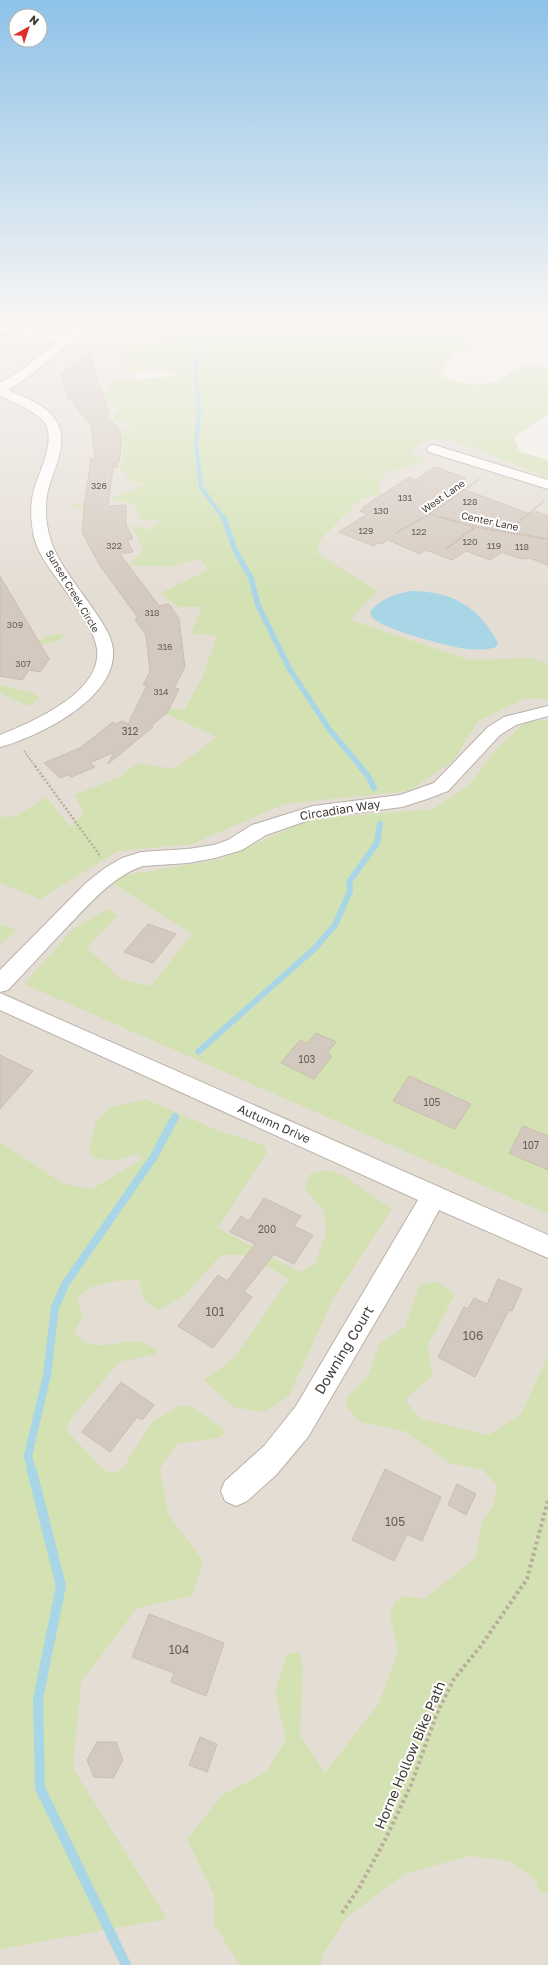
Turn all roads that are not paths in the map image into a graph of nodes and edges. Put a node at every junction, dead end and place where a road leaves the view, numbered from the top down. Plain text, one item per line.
1 (39, 412) edge
2 (434, 448) dead end
3 (547, 491) edge
4 (548, 711) edge
5 (6, 739) edge
6 (0, 984) edge
7 (0, 1002) edge
8 (434, 1195) junction
9 (548, 1247) edge
10 (236, 1491) dead end

1 - 5 street, Sunset Creek Circle
2 - 3 street
4 - 6 street, Circadian Way
7 - 8 street, Autumn Drive
8 - 9 street, Autumn Drive
8 - 10 street, Downing Court

